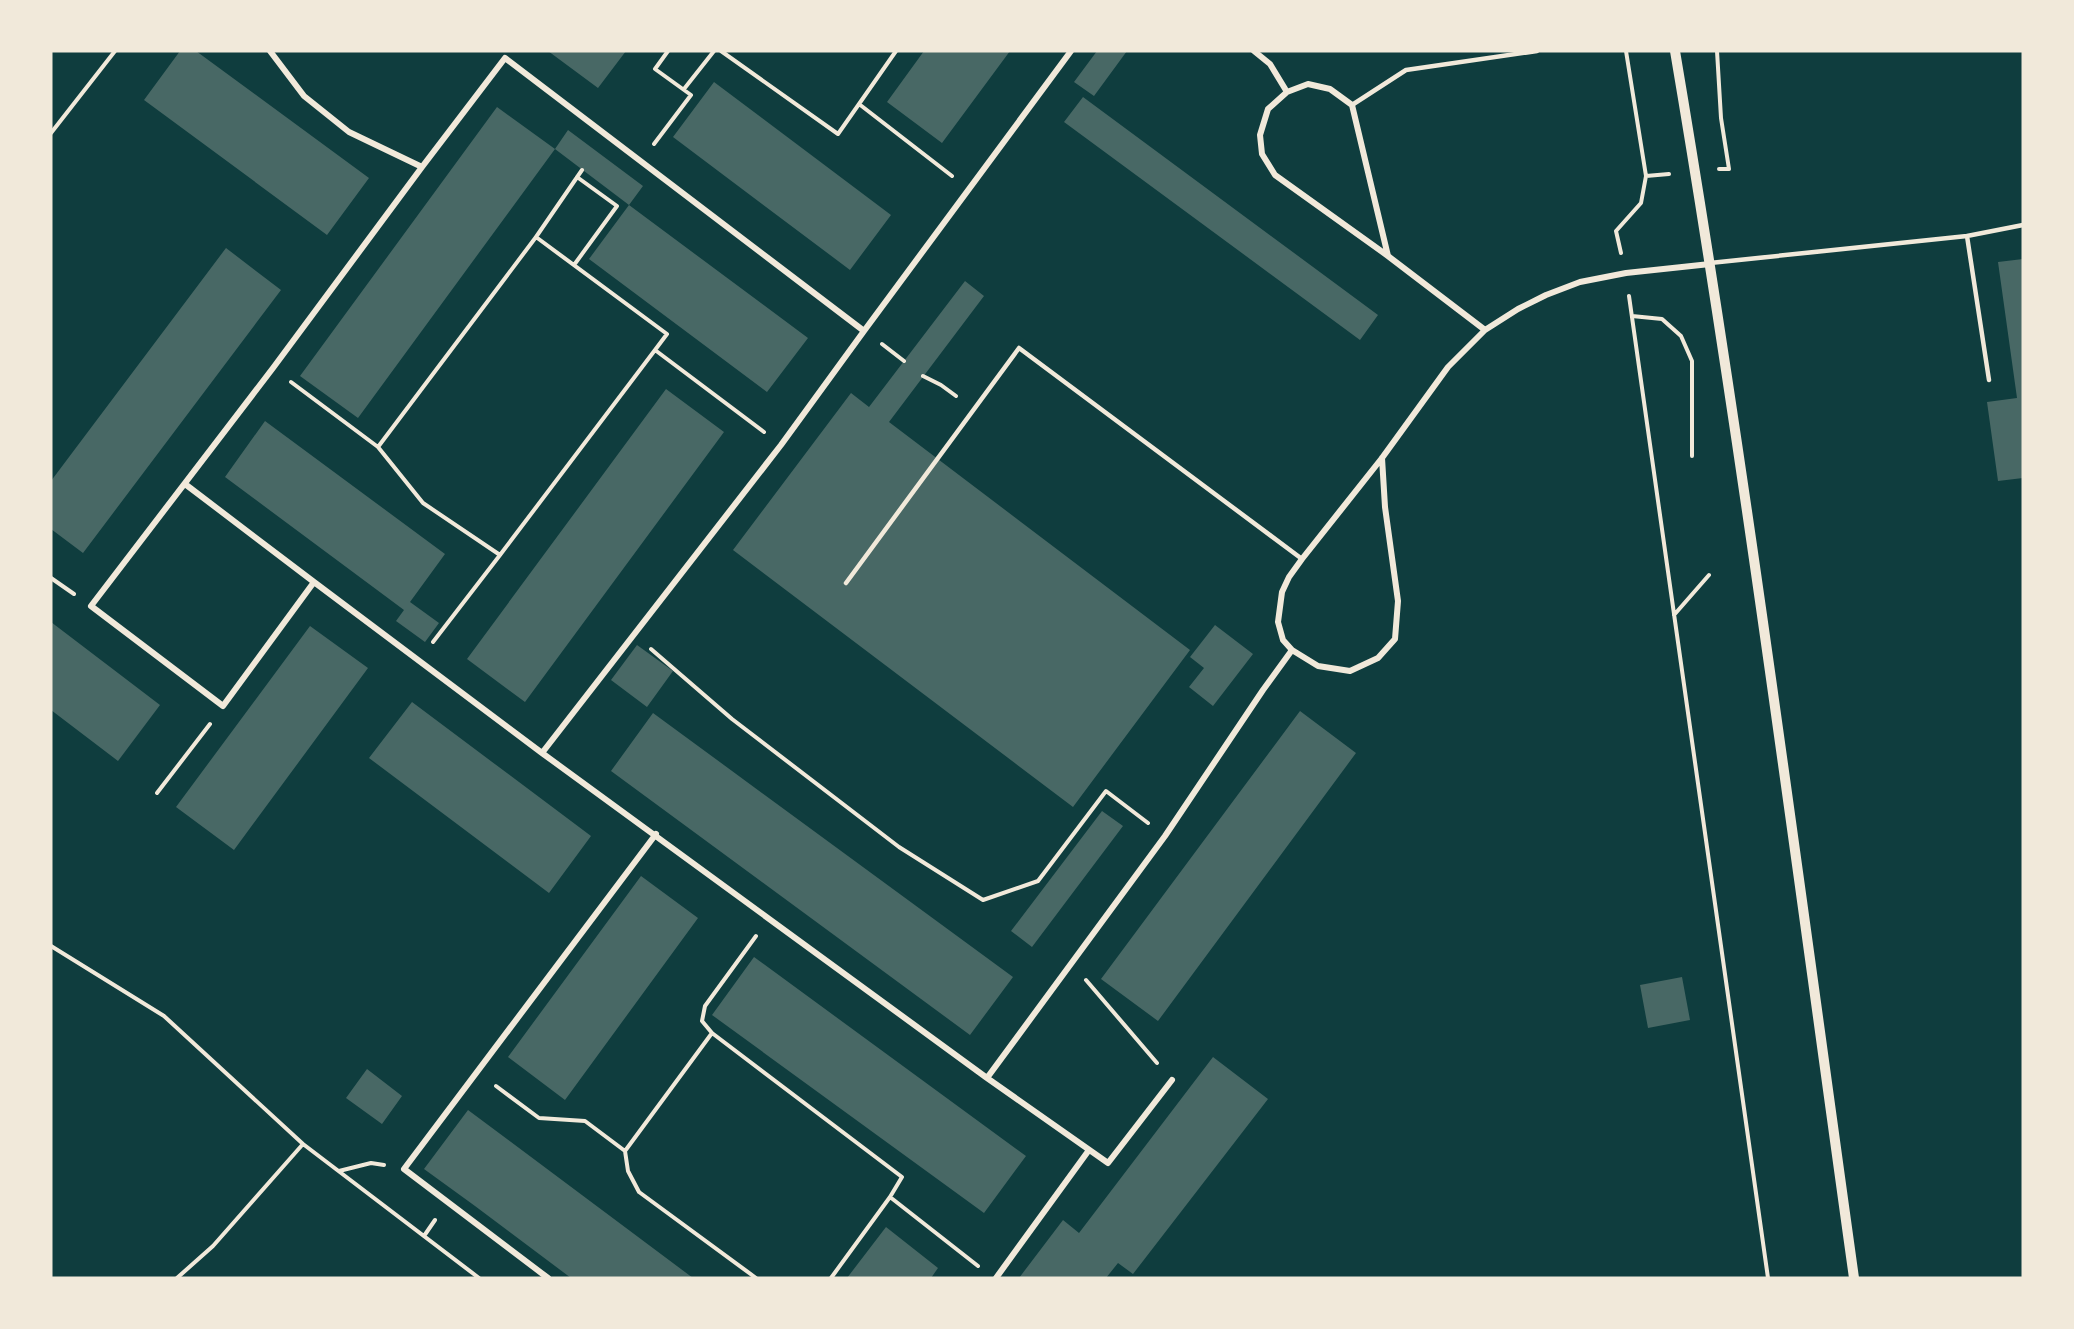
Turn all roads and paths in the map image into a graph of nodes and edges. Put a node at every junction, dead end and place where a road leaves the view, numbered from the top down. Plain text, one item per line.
1 (115, 51) edge
2 (270, 51) edge
3 (509, 51) edge
4 (668, 51) edge
5 (714, 51) edge
6 (721, 51) edge
7 (896, 51) edge
8 (1071, 51) edge
9 (1254, 51) edge
10 (1536, 51) edge
11 (1626, 51) edge
12 (1675, 51) edge
13 (505, 58) junction
14 (684, 89) junction
15 (1287, 92) junction
16 (859, 104) junction
17 (1352, 105) junction
18 (51, 133) edge
19 (641, 162) junction
20 (422, 167) junction
21 (582, 170) dead end
22 (577, 177) junction
23 (969, 189) junction
24 (2023, 225) edge
25 (1967, 236) junction
26 (536, 237) junction
27 (1388, 256) junction
28 (1710, 264) junction
29 (574, 265) junction
30 (1626, 273) junction
31 (1632, 316) junction
32 (1485, 330) junction
33 (864, 331) junction
34 (655, 350) junction
35 (273, 368) junction
36 (923, 376) dead end
37 (1989, 381) dead end
38 (974, 409) junction
39 (781, 445) junction
40 (378, 447) junction
41 (1692, 456) dead end
42 (1382, 458) junction
43 (185, 484) junction
44 (500, 555) junction
45 (1302, 559) junction
46 (1709, 575) dead end
47 (314, 582) junction
48 (846, 583) dead end
49 (1674, 615) junction
50 (634, 634) junction
51 (1292, 651) junction
52 (418, 661) junction
53 (223, 706) junction
54 (542, 753) junction
55 (157, 793) dead end
56 (656, 834) junction
57 (1165, 836) junction
58 (769, 918) junction
59 (51, 946) edge
60 (1072, 963) junction
61 (712, 1033) junction
62 (477, 1072) junction
63 (987, 1077) junction
64 (1172, 1080) joint
65 (303, 1144) junction
66 (1089, 1150) junction
67 (625, 1151) junction
68 (404, 1169) junction
69 (338, 1171) junction
70 (890, 1197) junction
71 (983, 1271) dead end
72 (177, 1278) edge
73 (479, 1278) edge
74 (548, 1278) edge
75 (756, 1278) edge
76 (831, 1278) edge
77 (996, 1278) edge
78 (1768, 1278) edge
79 (1854, 1278) edge

1 - 18 path
2 - 20 street
3 - 13 street
4 - 14 path
5 - 14 path
6 - 16 path
7 - 16 path
8 - 23 street
9 - 15 street
10 - 17 lane
11 - 30 path
12 - 28 street
13 - 19 street
13 - 20 street
14 - 19 path
15 - 17 street
15 - 27 street
16 - 23 path
17 - 27 street
19 - 33 street
20 - 35 street
21 - 22 path
22 - 26 path
22 - 29 path
23 - 33 street
24 - 25 lane
25 - 28 lane
25 - 37 lane
26 - 29 path
26 - 40 path
27 - 32 street
28 - 30 street
28 - 79 street
29 - 34 path
30 - 31 path
30 - 32 street
31 - 41 path
31 - 49 path
32 - 42 street
33 - 39 street
34 - 39 path
34 - 44 path
35 - 40 path
35 - 43 street
36 - 38 path
38 - 45 lane
38 - 48 lane
39 - 50 street
40 - 44 path
42 - 45 street
42 - 51 street
43 - 47 street
43 - 53 street
44 - 52 path
45 - 51 street
46 - 49 path
47 - 52 street
47 - 53 street
49 - 78 path
50 - 54 street
50 - 57 path
51 - 57 street
52 - 54 street
53 - 55 path
54 - 56 street
56 - 58 street
56 - 62 street
57 - 60 street
58 - 61 path
58 - 63 street
59 - 65 path
60 - 63 street
60 - 64 path
61 - 67 path
61 - 70 path
62 - 67 path
62 - 68 street
63 - 66 street
64 - 66 street
65 - 69 path
65 - 72 path
66 - 77 street
67 - 75 path
68 - 69 path
68 - 74 street
69 - 73 path
70 - 71 path
70 - 76 path

